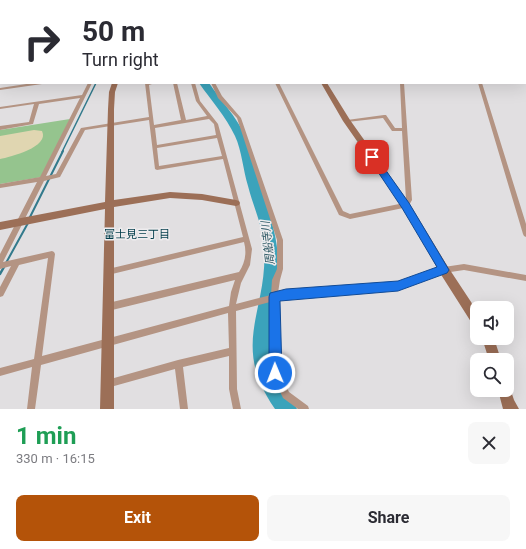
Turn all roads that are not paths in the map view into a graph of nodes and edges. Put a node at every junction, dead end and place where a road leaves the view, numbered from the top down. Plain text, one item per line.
1 (35, 84) edge
2 (89, 84) edge
3 (115, 84) edge
4 (147, 84) edge
5 (176, 84) edge
6 (193, 84) edge
7 (214, 84) edge
8 (277, 84) edge
9 (325, 84) edge
10 (402, 84) edge
11 (480, 84) edge
12 (0, 89) edge
13 (83, 96) junction
14 (37, 103) junction
15 (0, 108) edge
16 (210, 117) junction
17 (151, 118) junction
18 (184, 121) junction
19 (348, 121) junction
20 (111, 124) junction
21 (152, 127) junction
22 (0, 128) edge
23 (404, 128) junction
24 (219, 136) junction
25 (155, 147) junction
26 (225, 157) junction
27 (41, 179) junction
28 (0, 186) edge
29 (236, 203) junction
30 (109, 204) junction
31 (406, 205) junction
32 (20, 222) junction
33 (0, 226) edge
34 (526, 234) edge
35 (246, 239) junction
36 (0, 261) edge
37 (17, 262) junction
38 (0, 266) edge
39 (444, 270) junction
40 (108, 272) junction
41 (241, 275) junction
42 (526, 278) edge
43 (0, 294) edge
44 (274, 297) junction
45 (108, 307) junction
46 (234, 308) junction
47 (470, 310) edge
48 (108, 343) junction
49 (233, 351) junction
50 (36, 363) junction
51 (178, 364) junction
52 (0, 372) edge
53 (107, 385) junction
54 (506, 397) edge
55 (31, 409) edge
56 (107, 409) edge
57 (184, 409) edge
58 (237, 409) edge
59 (305, 409) edge
60 (512, 409) edge

1 - 12 street
2 - 13 street
3 - 20 street
4 - 17 street
5 - 18 street
6 - 16 street
7 - 44 street
8 - 31 street
9 - 19 street
10 - 23 street
11 - 34 street
13 - 14 street
13 - 27 street
14 - 15 street
14 - 22 street
16 - 18 street
16 - 24 street
17 - 20 street
17 - 21 street
18 - 21 street
19 - 23 street
19 - 31 street
20 - 27 street
20 - 30 street
21 - 25 street
23 - 31 street
24 - 25 street
24 - 26 street
25 - 26 street
26 - 29 street
27 - 28 street
27 - 32 street
29 - 30 street
29 - 35 street
30 - 32 street
30 - 40 street
31 - 39 street
32 - 33 street
32 - 36 street
35 - 40 street
35 - 41 street
37 - 38 street
37 - 43 street
37 - 50 street
39 - 42 street
39 - 44 street
39 - 47 street
40 - 45 street
41 - 45 street
41 - 46 street
44 - 46 street
44 - 59 street
45 - 48 street
46 - 48 street
46 - 49 street
48 - 50 street
48 - 53 street
49 - 51 street
49 - 58 street
50 - 52 street
50 - 55 street
51 - 53 street
51 - 57 street
53 - 56 street
54 - 60 street

